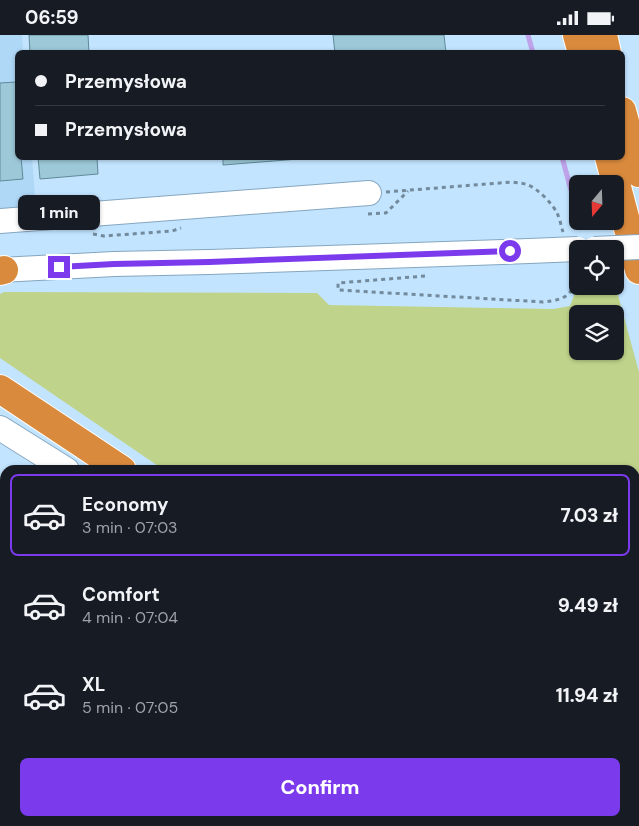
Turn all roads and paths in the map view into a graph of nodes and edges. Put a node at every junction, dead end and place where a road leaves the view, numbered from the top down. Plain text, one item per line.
1 (577, 35) edge
2 (602, 35) edge
3 (581, 50) edge
4 (606, 50) edge
5 (625, 122) edge
6 (611, 160) edge
7 (639, 173) edge
8 (368, 193) dead end
9 (0, 221) edge
10 (639, 247) edge
11 (624, 248) edge
12 (569, 249) edge
13 (1, 270) edge
14 (639, 270) edge
15 (0, 389) edge
16 (0, 428) edge
17 (59, 465) edge
18 (114, 465) edge

1 - 3 highway
2 - 4 highway
5 - 7 highway
6 - 14 highway
8 - 9 street
10 - 11 street, bridge
12 - 13 street, bridge
15 - 18 highway
16 - 17 street

